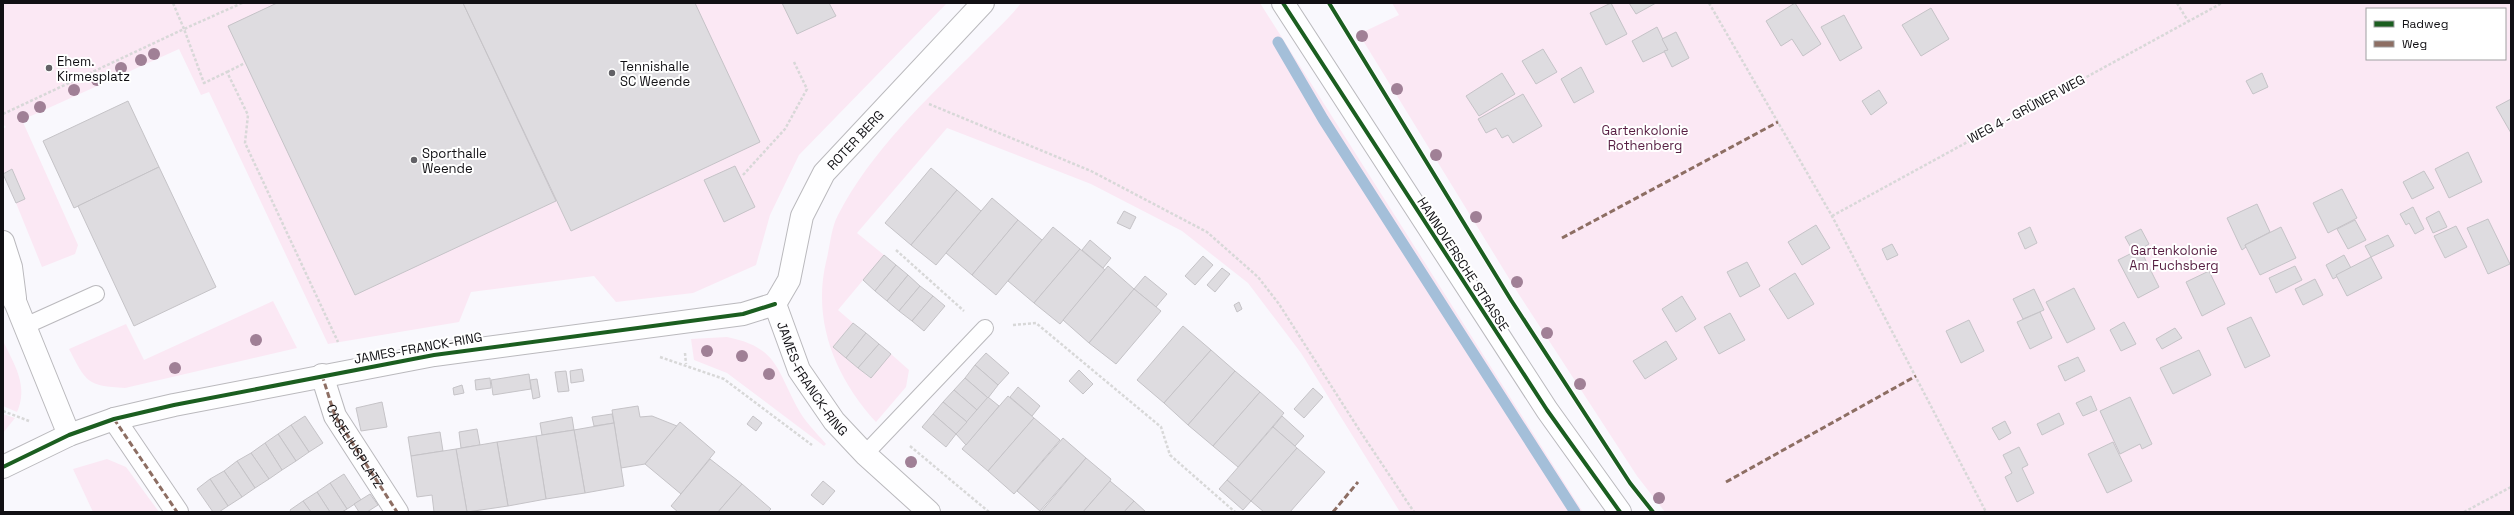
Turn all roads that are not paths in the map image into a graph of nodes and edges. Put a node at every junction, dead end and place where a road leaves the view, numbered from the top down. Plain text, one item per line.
1 (983, 3) edge
2 (1283, 3) edge
3 (3, 242) edge
4 (3, 281) edge
5 (96, 294) dead end
6 (16, 304) junction
7 (775, 304) junction
8 (25, 326) junction
9 (985, 328) road end
10 (322, 375) junction
11 (114, 420) junction
12 (69, 435) junction
13 (865, 454) junction
14 (3, 467) edge
15 (177, 512) edge
16 (397, 512) edge
17 (929, 512) edge
18 (1620, 512) edge

1 - 7 street, ROTER BERG
2 - 18 street, HANNOVERSCHE STRASSE
3 - 6 street
4 - 6 street
5 - 8 lane
6 - 8 street
7 - 10 street, JAMES-FRANCK-RING
7 - 13 street, JAMES-FRANCK-RING
8 - 12 street
9 - 13 lane
10 - 11 street, JAMES-FRANCK-RING
10 - 16 street, CASELIUSPLATZ
11 - 12 street, JAMES-FRANCK-RING
11 - 15 street
12 - 14 street, JAMES-FRANCK-RING
13 - 17 street, JAMES-FRANCK-RING

